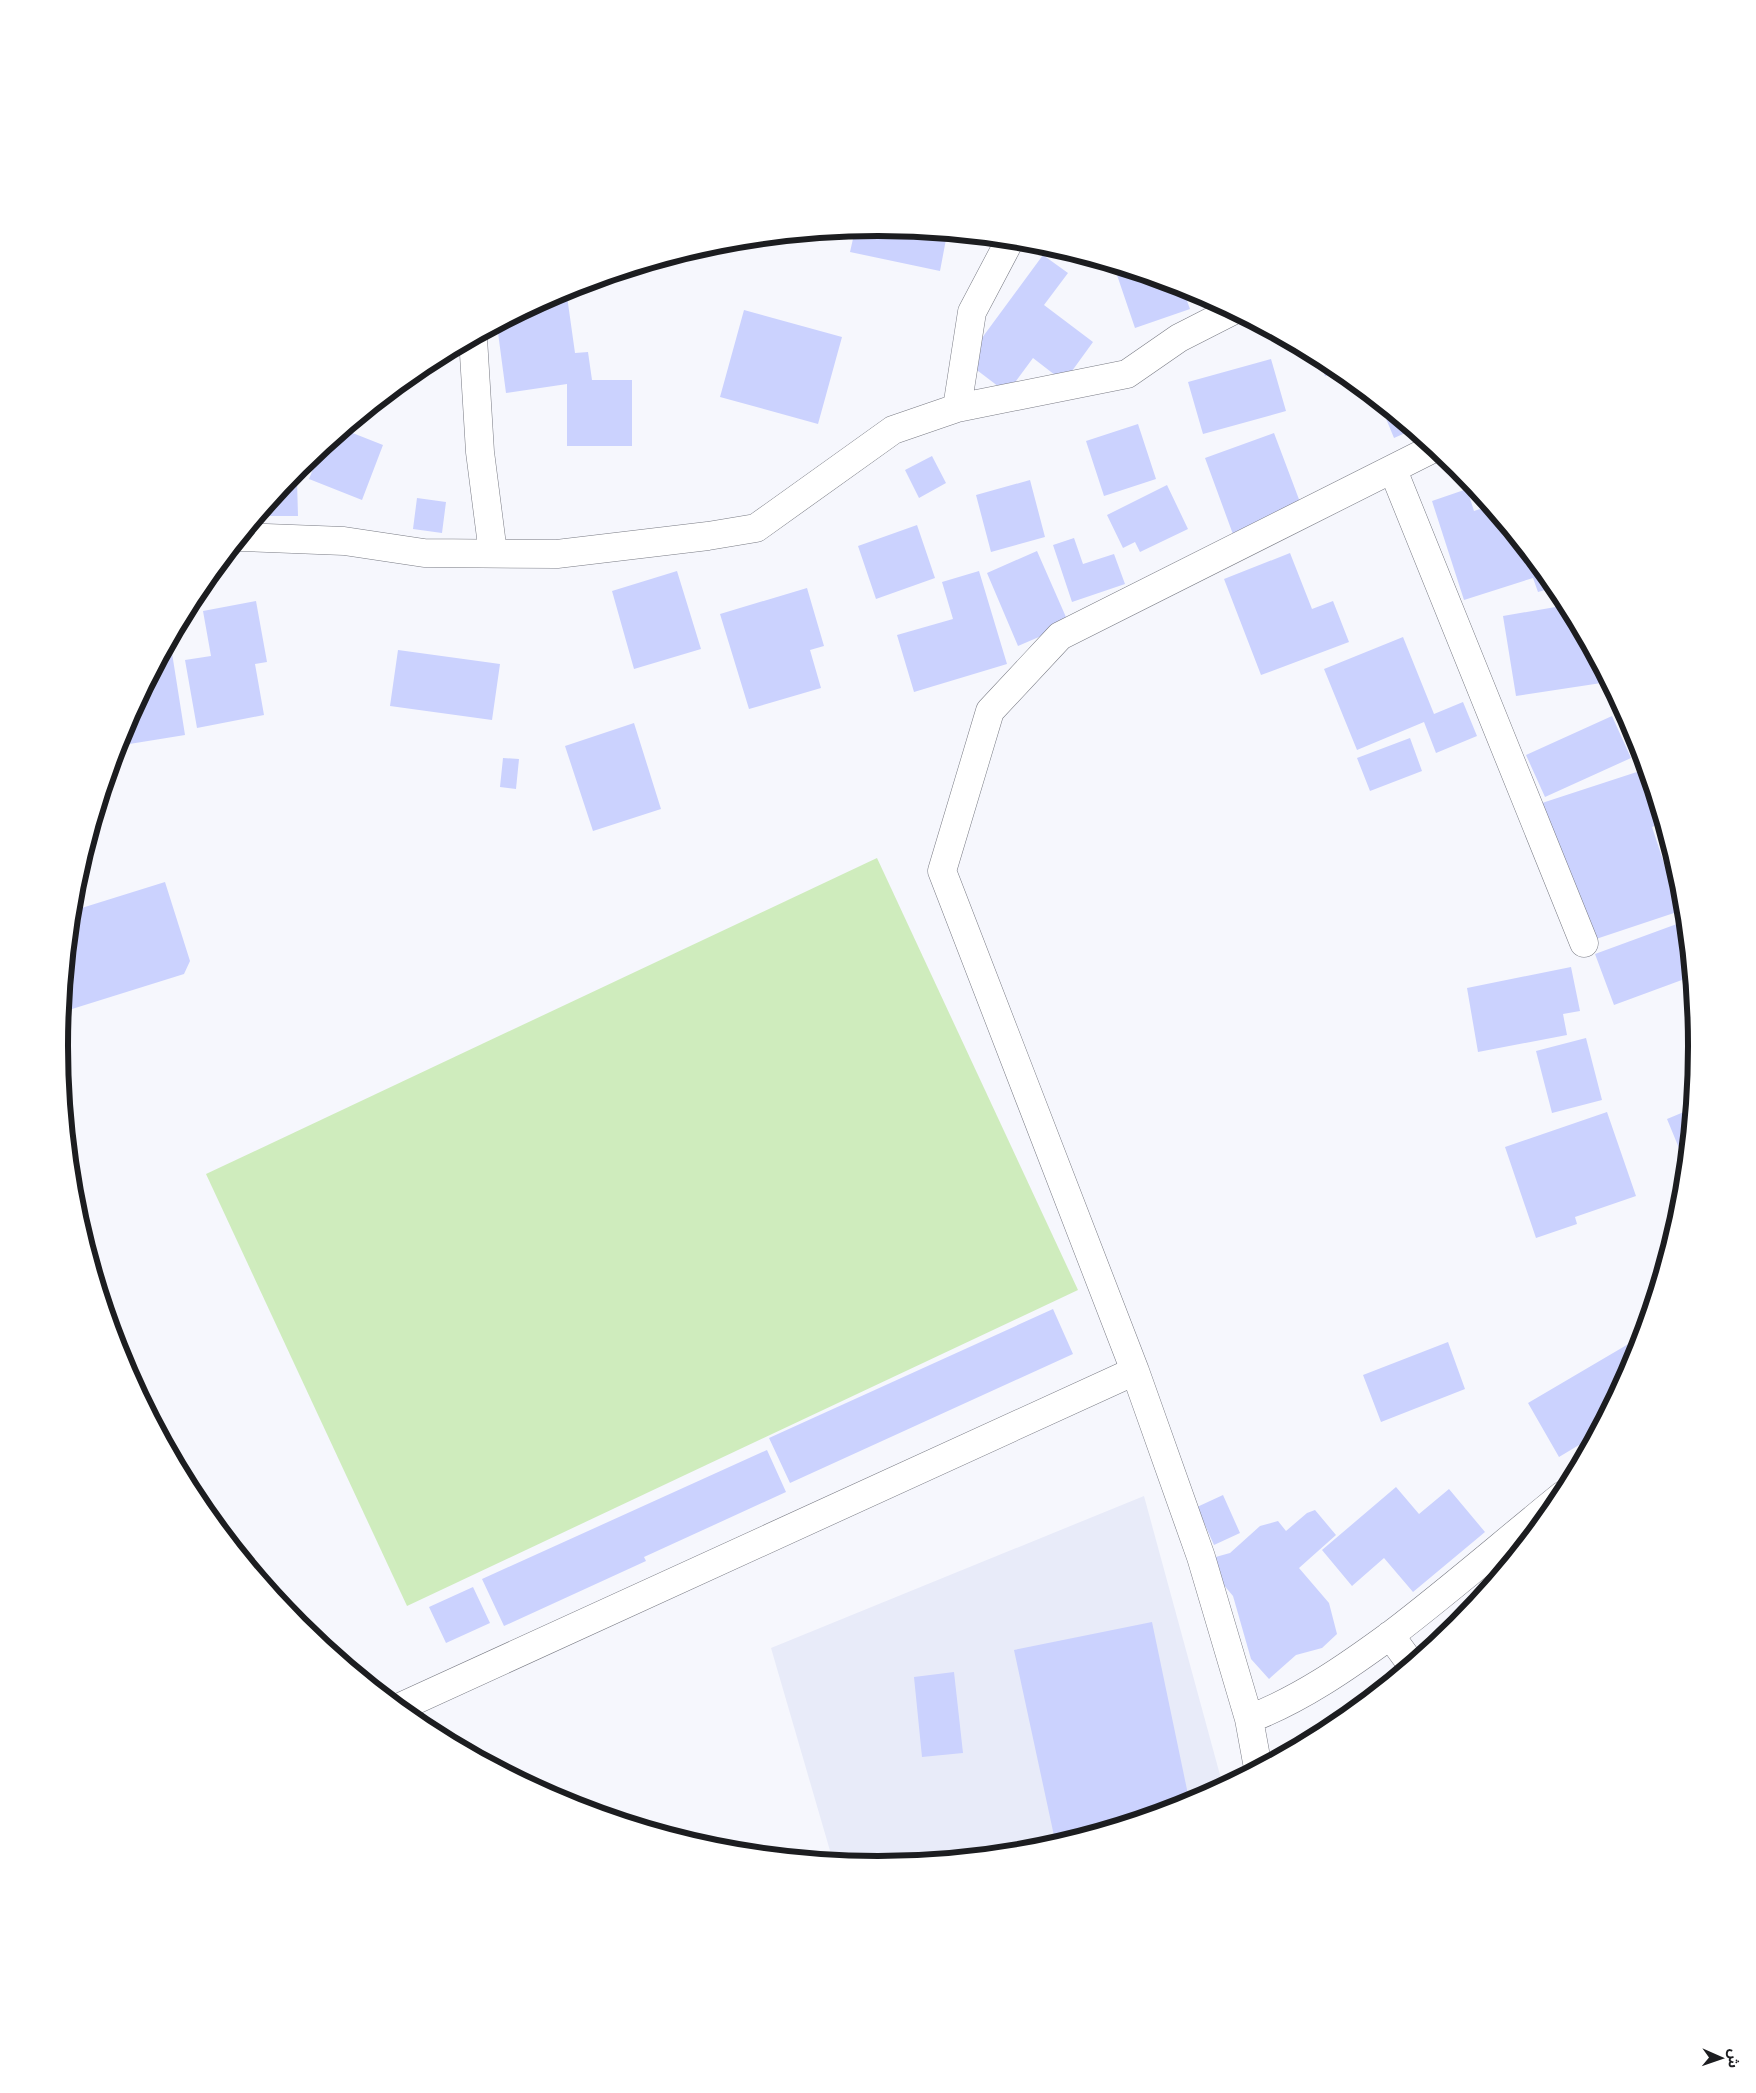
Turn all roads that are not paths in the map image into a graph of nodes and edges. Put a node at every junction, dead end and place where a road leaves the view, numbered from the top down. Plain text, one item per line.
1 (1006, 247) edge
2 (1225, 315) edge
3 (473, 345) edge
4 (957, 408) junction
5 (1428, 451) edge
6 (1393, 470) junction
7 (248, 537) edge
8 (493, 553) junction
9 (1584, 943) dead end
10 (1135, 1371) junction
11 (1539, 1515) edge
12 (1390, 1635) junction
13 (1408, 1660) edge
14 (406, 1704) edge
15 (1249, 1719) junction
16 (1257, 1762) edge

1 - 4 street
2 - 4 street
3 - 8 street
4 - 8 street
5 - 6 street
6 - 9 street
6 - 10 street
7 - 8 street
10 - 14 street
10 - 15 street
11 - 12 street
12 - 13 street
12 - 15 street
15 - 16 street

